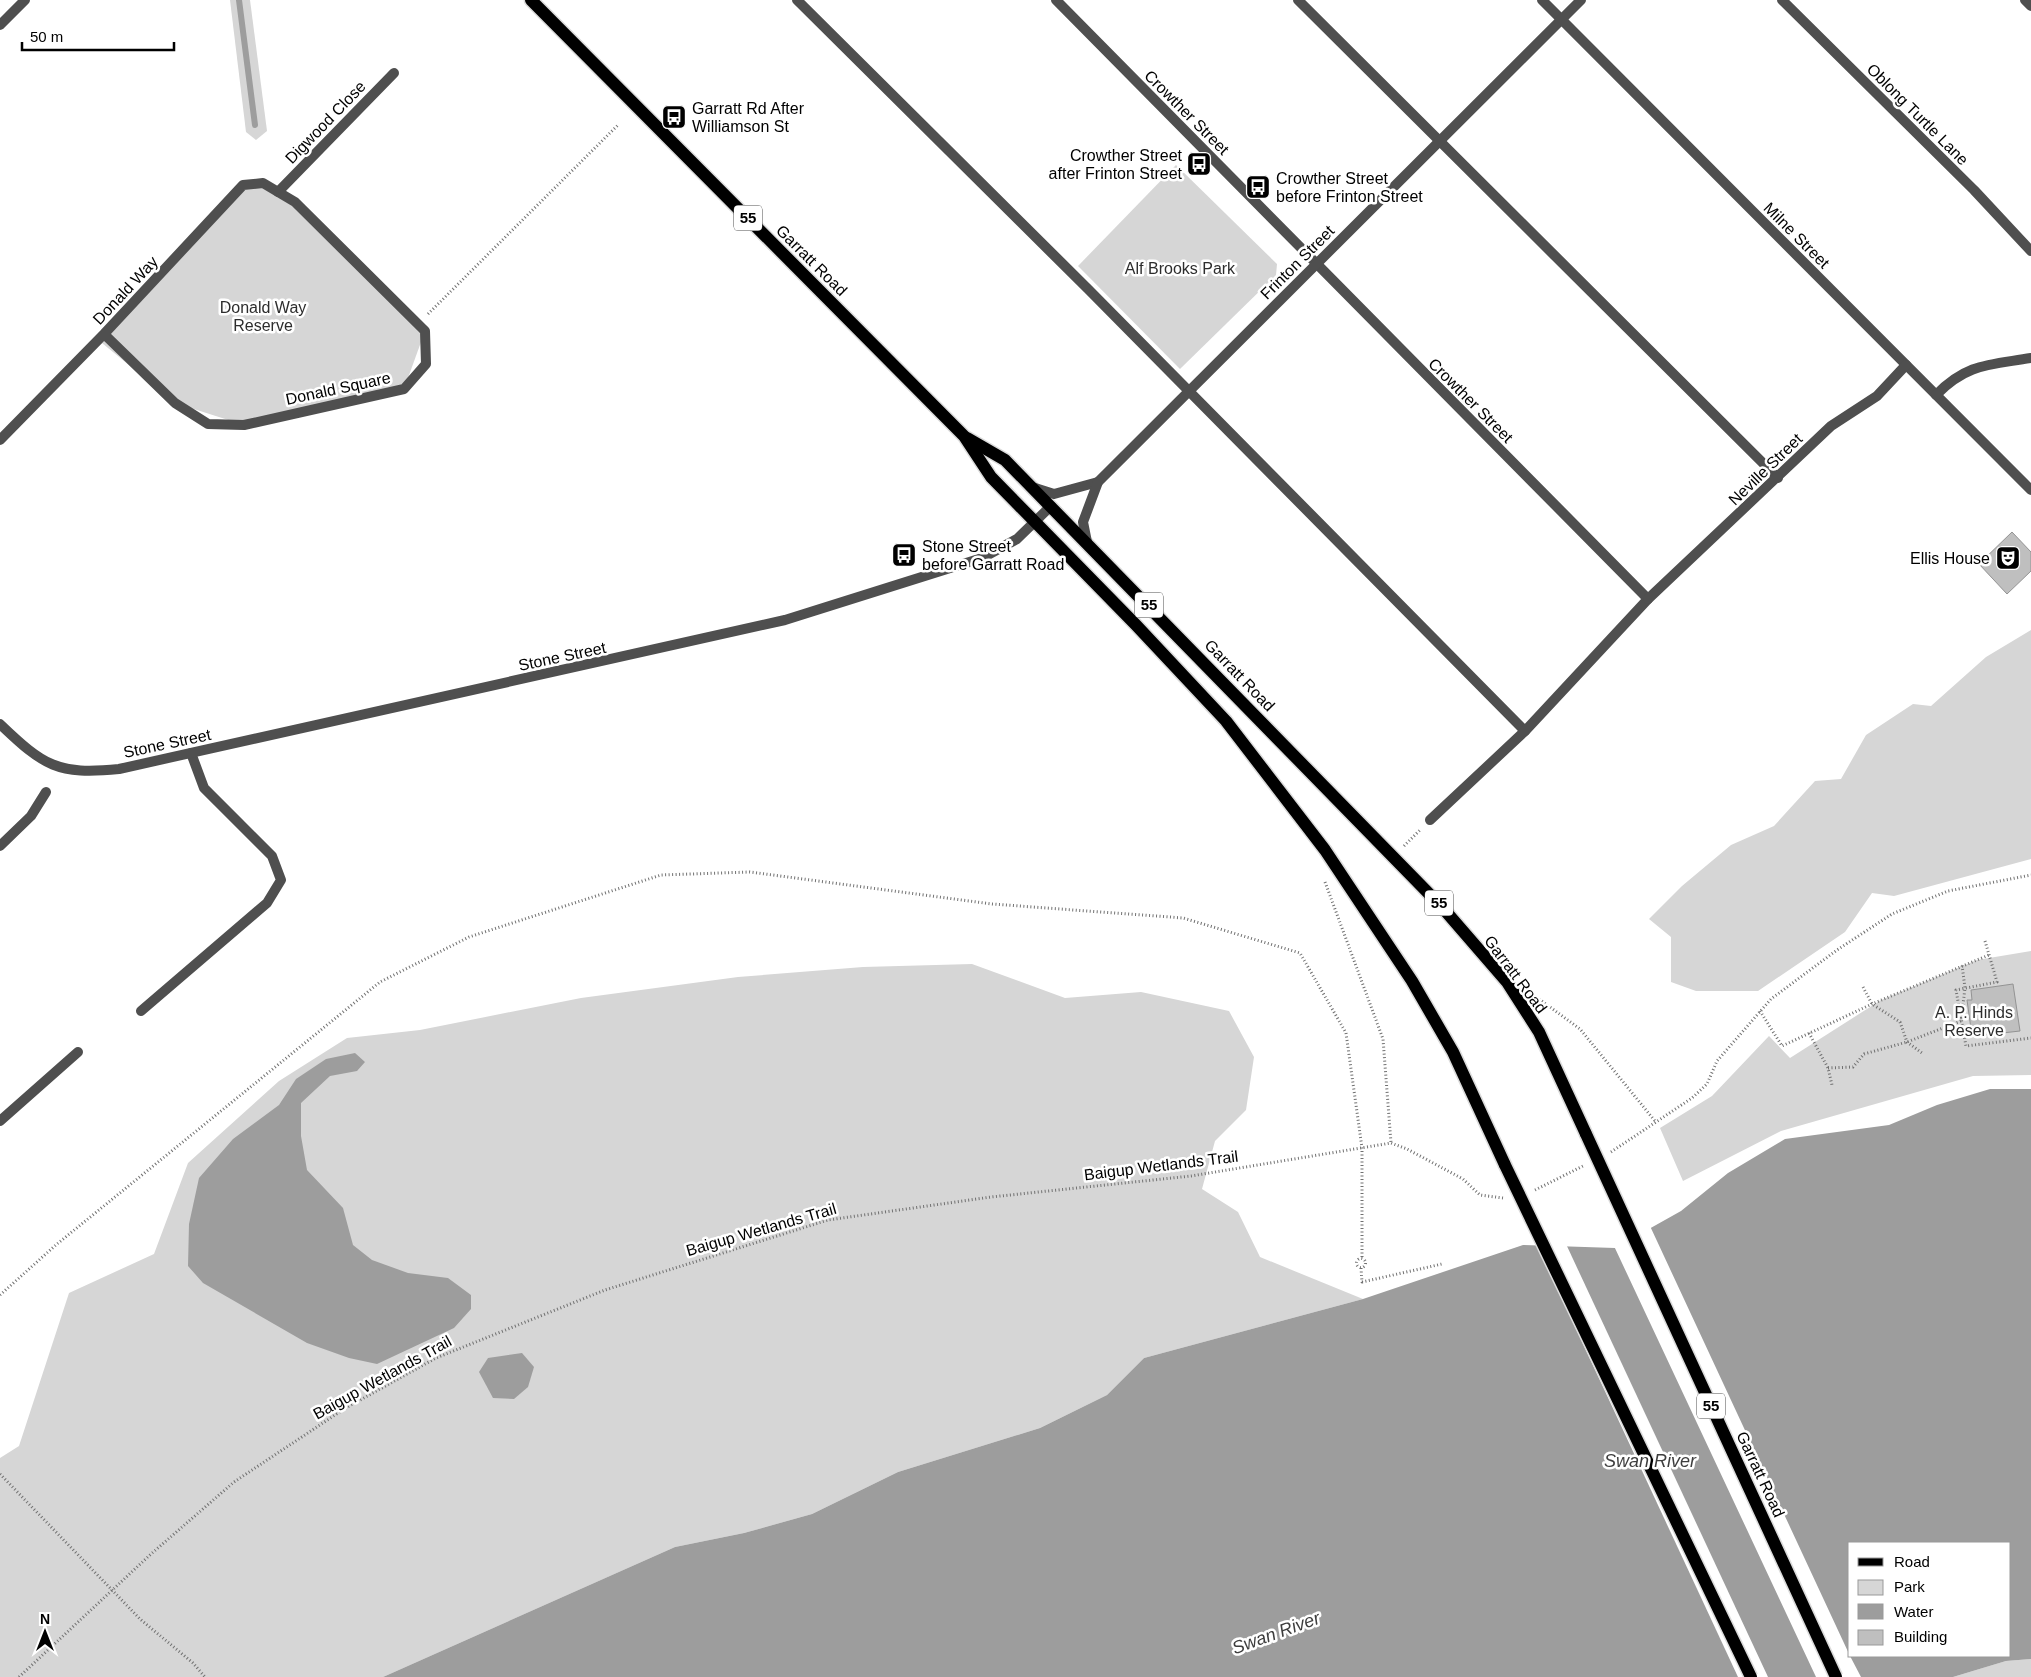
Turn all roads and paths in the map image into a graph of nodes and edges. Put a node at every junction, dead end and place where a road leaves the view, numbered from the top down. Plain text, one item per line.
1 (25, 0) edge
2 (531, 0) edge
3 (797, 0) edge
4 (1056, 0) edge
5 (1298, 0) edge
6 (1542, 0) edge
7 (1581, 0) edge
8 (1782, 0) edge
9 (2025, 0) edge
10 (2031, 6) edge
11 (1561, 19) junction
12 (0, 25) edge
13 (394, 73) dead end
14 (619, 124) dead end
15 (1439, 141) junction
16 (278, 192) junction
17 (2031, 251) edge
18 (1316, 264) junction
19 (418, 324) junction
20 (104, 334) junction
21 (2031, 358) edge
22 (1906, 365) junction
23 (1188, 392) junction
24 (1936, 395) junction
25 (964, 436) junction
26 (0, 440) edge
27 (1778, 478) junction
28 (1098, 482) junction
29 (1031, 487) junction
30 (2031, 490) edge
31 (1051, 506) junction
32 (1034, 522) junction
33 (1087, 542) junction
34 (1648, 599) junction
35 (0, 724) edge
36 (1525, 731) junction
37 (192, 753) junction
38 (46, 792) dead end
39 (1430, 820) joint
40 (0, 846) edge
41 (1394, 856) junction
42 (1323, 875) dead end
43 (2031, 875) edge
44 (1985, 941) dead end
45 (1989, 955) junction
46 (1962, 965) junction
47 (1863, 987) dead end
48 (1965, 988) junction
49 (1872, 1004) junction
50 (1547, 1006) dead end
51 (141, 1011) dead end
52 (1760, 1011) junction
53 (1961, 1021) junction
54 (1808, 1033) junction
55 (2031, 1038) edge
56 (1907, 1042) junction
57 (78, 1052) dead end
58 (1922, 1053) dead end
59 (1828, 1068) junction
60 (1832, 1085) dead end
61 (0, 1121) edge
62 (1655, 1121) junction
63 (1391, 1143) junction
64 (1362, 1148) junction
65 (1604, 1156) dead end
66 (1586, 1164) dead end
67 (1533, 1191) dead end
68 (1508, 1198) dead end
69 (1362, 1258) junction
70 (1442, 1264) dead end
71 (1361, 1268) junction
72 (0, 1295) edge
73 (0, 1474) edge
74 (112, 1590) junction
75 (19, 1677) edge
76 (205, 1677) edge
77 (1751, 1677) edge
78 (1836, 1677) edge

1 - 12 street
2 - 25 main road, Garratt Road / 55
3 - 23 street
4 - 18 street, Crowther Street
5 - 15 street
6 - 11 street, Milne Street
7 - 11 street, Frinton Street
8 - 17 street, Oblong Turtle Lane
9 - 10 street
11 - 15 street, Frinton Street
11 - 22 street, Milne Street
13 - 16 street, Digwood Close
14 - 19 path
15 - 18 street, Frinton Street
15 - 27 street
16 - 19 street, Donald Square
16 - 20 street, Donald Way
18 - 23 street, Frinton Street
18 - 34 street, Crowther Street
19 - 20 street, Donald Square
20 - 26 street, Donald Way
21 - 24 street
22 - 24 street, Milne Street
22 - 27 street, Neville Street
23 - 28 street, Frinton Street
23 - 36 street
24 - 30 street, Milne Street
25 - 29 main road, Garratt Road / 55
25 - 32 main road, Garratt Road / 55
27 - 34 street, Neville Street
28 - 29 street, Frinton Street
28 - 33 street, Frinton Street
29 - 31 main road, Garratt Road / 55
31 - 32 street, Stone Street
31 - 33 main road, Garratt Road / 55
32 - 37 street, Stone Street
32 - 77 main road, Garratt Road / 55, bridge
33 - 41 main road, Garratt Road / 55
34 - 36 street
35 - 37 street, Stone Street
36 - 39 street
37 - 51 street
38 - 40 street
39 - 41 path
41 - 78 main road, Garratt Road / 55, bridge
42 - 63 path
43 - 52 path
44 - 45 path
45 - 46 path
45 - 48 path
46 - 48 path
46 - 49 path
47 - 49 path
48 - 53 path
48 - 53 path
49 - 54 path
49 - 56 path
50 - 62 path
52 - 54 path
52 - 62 path
53 - 55 path
53 - 56 path
54 - 59 path
56 - 58 path
56 - 59 path
57 - 61 street
59 - 60 path
62 - 65 path
63 - 64 path, Baigup Wetlands Trail
63 - 68 path
64 - 69 path
64 - 72 path
64 - 74 path, Baigup Wetlands Trail
66 - 67 path
69 - 71 path
69 - 71 path
70 - 71 path
73 - 74 path
74 - 75 path, Baigup Wetlands Trail
74 - 76 path

